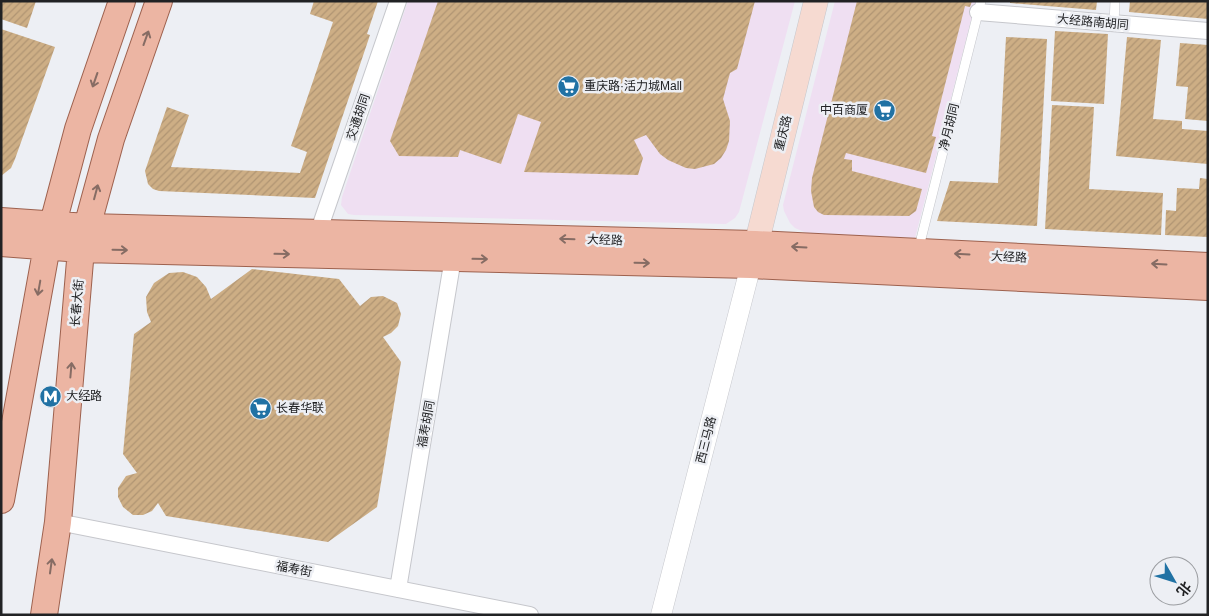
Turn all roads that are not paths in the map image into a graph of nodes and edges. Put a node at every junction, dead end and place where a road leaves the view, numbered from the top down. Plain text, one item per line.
1 (122, 1) edge
2 (159, 1) edge
3 (398, 1) edge
4 (816, 1) edge
5 (1115, 1) edge
6 (980, 7) edge
7 (1114, 24) junction
8 (1208, 31) edge
9 (1, 221) edge
10 (318, 233) junction
11 (49, 235) junction
12 (84, 238) junction
13 (1, 243) edge
14 (917, 252) junction
15 (753, 255) junction
16 (454, 258) junction
17 (1208, 266) edge
18 (1208, 288) edge
19 (1, 500) edge
20 (58, 522) junction
21 (398, 589) junction
22 (44, 615) edge
23 (530, 615) edge
24 (661, 615) edge

1 -> 11 main road
12 -> 2 main road, 长春大街
3 - 10 street, 交通胡同
4 - 15 main road, 重庆路
5 - 7 lane
6 - 7 street, 大经路南胡同
6 - 14 lane, 净月胡同
7 - 8 street, 大经路南胡同
9 - 11 main road, 大经路
10 - 12 main road, 大经路
15 -> 10 main road, 大经路
11 - 12 main road, 大经路
11 - 13 main road, 大经路
11 -> 19 main road
12 -> 16 main road, 大经路
20 -> 12 main road, 长春大街
14 -> 15 main road, 大经路
17 -> 14 main road, 大经路
16 -> 15 main road, 大经路
15 - 18 main road, 大经路
15 - 24 street, 西三马路
16 - 21 street, 福寿胡同
20 - 21 street, 福寿街
22 -> 20 main road, 长春大街
21 - 23 street, 福寿街

